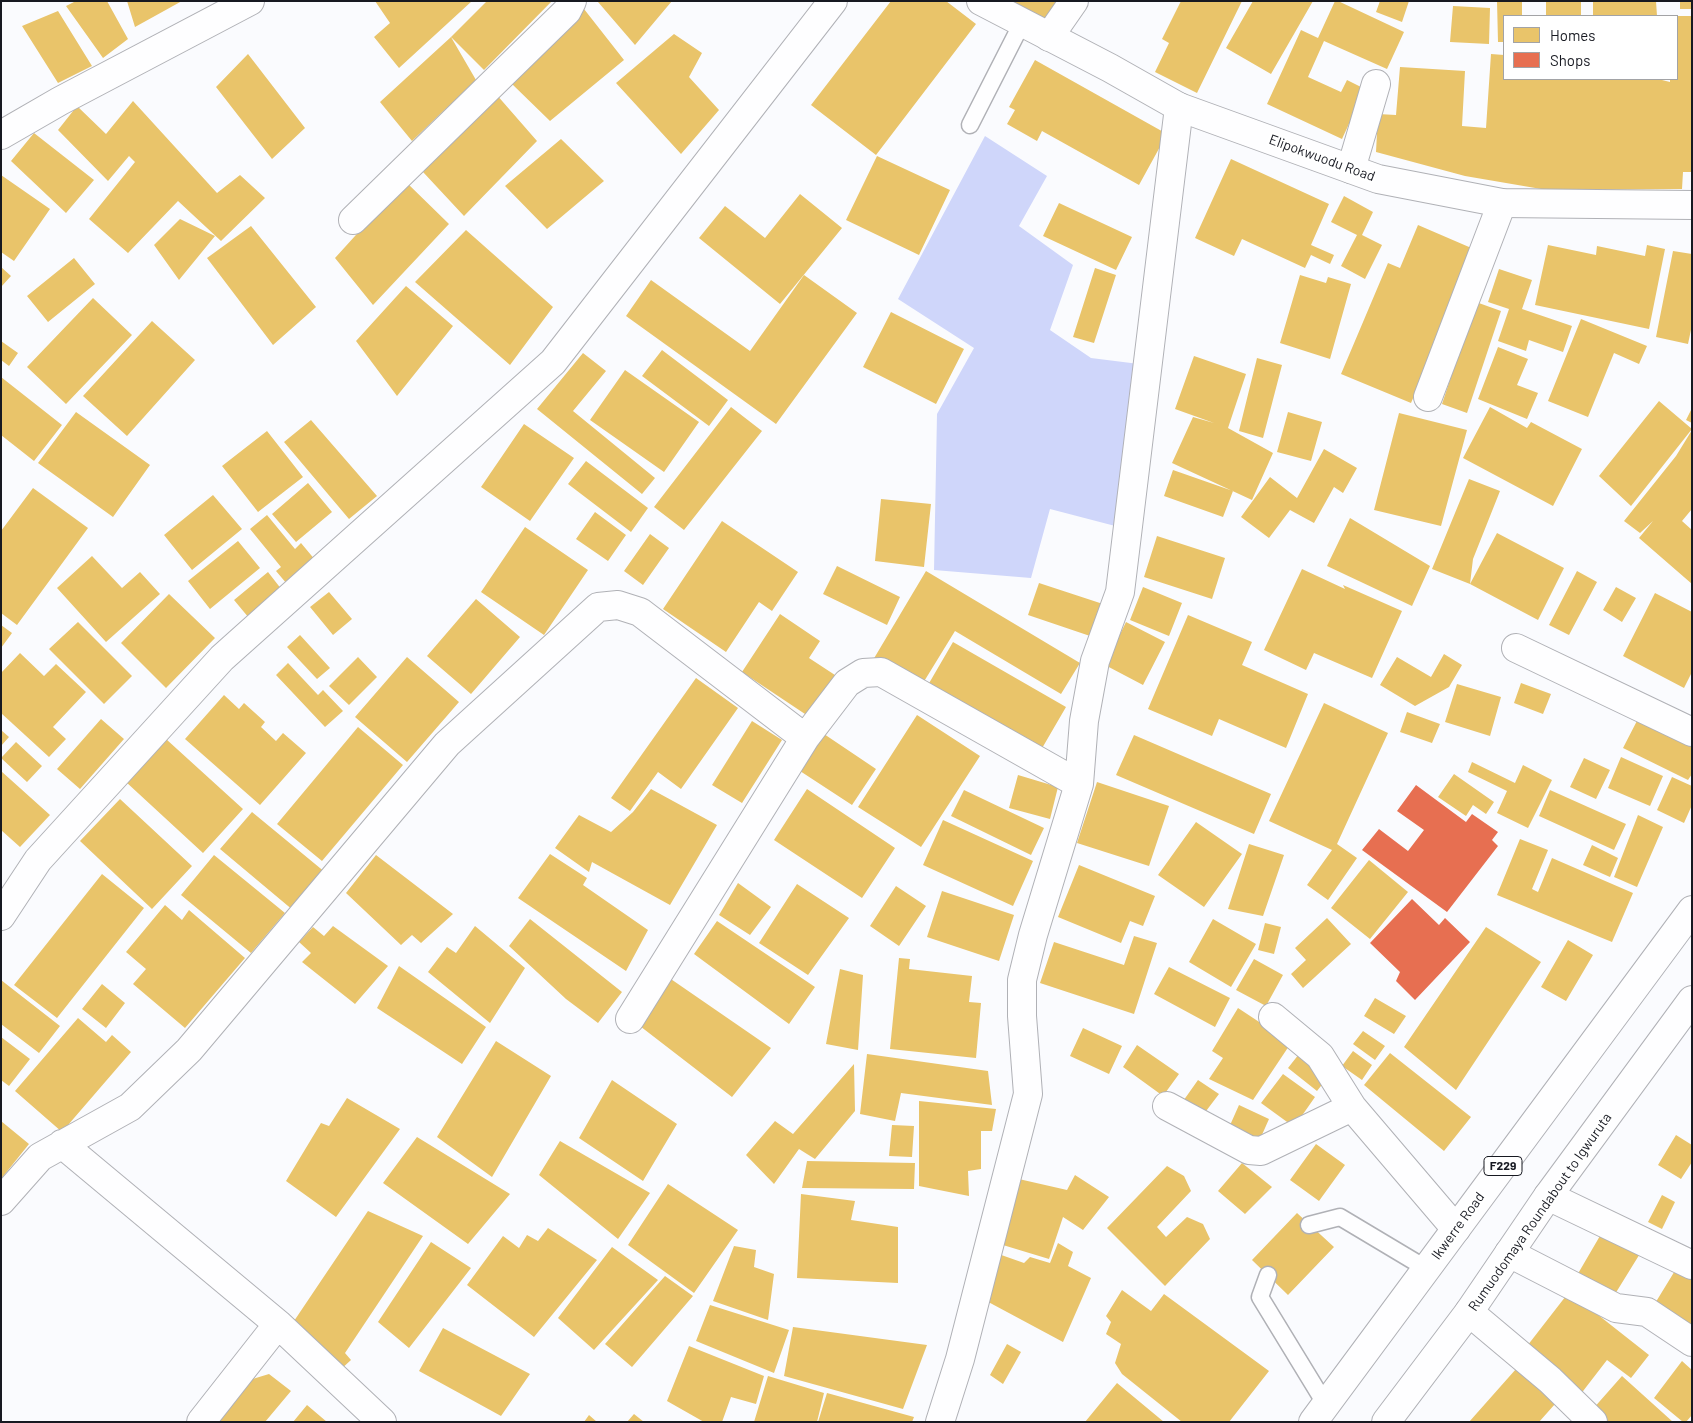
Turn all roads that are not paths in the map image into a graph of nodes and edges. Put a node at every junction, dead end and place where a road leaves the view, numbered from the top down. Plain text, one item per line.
1 (250, 1) edge
2 (572, 1) edge
3 (833, 1) edge
4 (982, 1) edge
5 (1074, 1) edge
6 (1022, 23) junction
7 (1048, 37) junction
8 (1376, 84) dead end
9 (1179, 107) junction
10 (970, 125) dead end
11 (1, 135) edge
12 (1351, 169) junction
13 (1502, 203) junction
14 (1692, 205) edge
15 (353, 220) dead end
16 (1428, 397) dead end
17 (1516, 648) dead end
18 (1692, 732) edge
19 (805, 738) junction
20 (1079, 784) junction
21 (1692, 910) edge
22 (1, 916) edge
23 (1692, 1000) edge
24 (1273, 1017) dead end
25 (630, 1019) dead end
26 (1167, 1106) dead end
27 (1352, 1107) junction
28 (62, 1144) junction
29 (1548, 1196) junction
30 (1, 1201) edge
31 (1309, 1225) dead end
32 (1456, 1229) junction
33 (1509, 1253) junction
34 (1692, 1265) edge
35 (1427, 1269) junction
36 (1268, 1275) dead end
37 (1469, 1312) junction
38 (278, 1324) junction
39 (1692, 1342) edge
40 (1320, 1413) edge
41 (1389, 1421) edge
42 (201, 1422) edge
43 (382, 1422) edge
44 (940, 1422) edge
45 (1593, 1422) edge

1 - 11 street
2 - 15 street
3 - 22 street
4 - 6 street, Elipokwuodu Road
5 - 7 street
6 - 7 street, Elipokwuodu Road
6 - 10 lane
7 - 9 street, Elipokwuodu Road
8 - 12 street
9 - 12 street, Elipokwuodu Road
9 - 20 street
12 - 13 street, Elipokwuodu Road
13 - 14 street, Elipokwuodu Road
13 - 16 street
17 - 18 street
19 - 20 street
19 - 25 street
19 - 28 street
20 - 44 street
21 - 32 street, Ikwerre Road / F229
23 - 29 street, Rumuodomaya Roundabout to Igwuruta
24 - 27 street
26 - 27 street
27 - 32 street
28 - 30 street
28 - 38 street
29 - 33 street, Rumuodomaya Roundabout to Igwuruta
29 - 34 street
31 - 35 lane
32 - 35 street, Ikwerre Road / F229
33 - 37 street, Rumuodomaya Roundabout to Igwuruta
33 - 39 street
35 - 40 street, Ikwerre Road / F229
36 - 40 lane
37 - 41 street, Rumuodomaya Roundabout to Igwuruta
37 - 45 street
38 - 42 street
38 - 43 street

